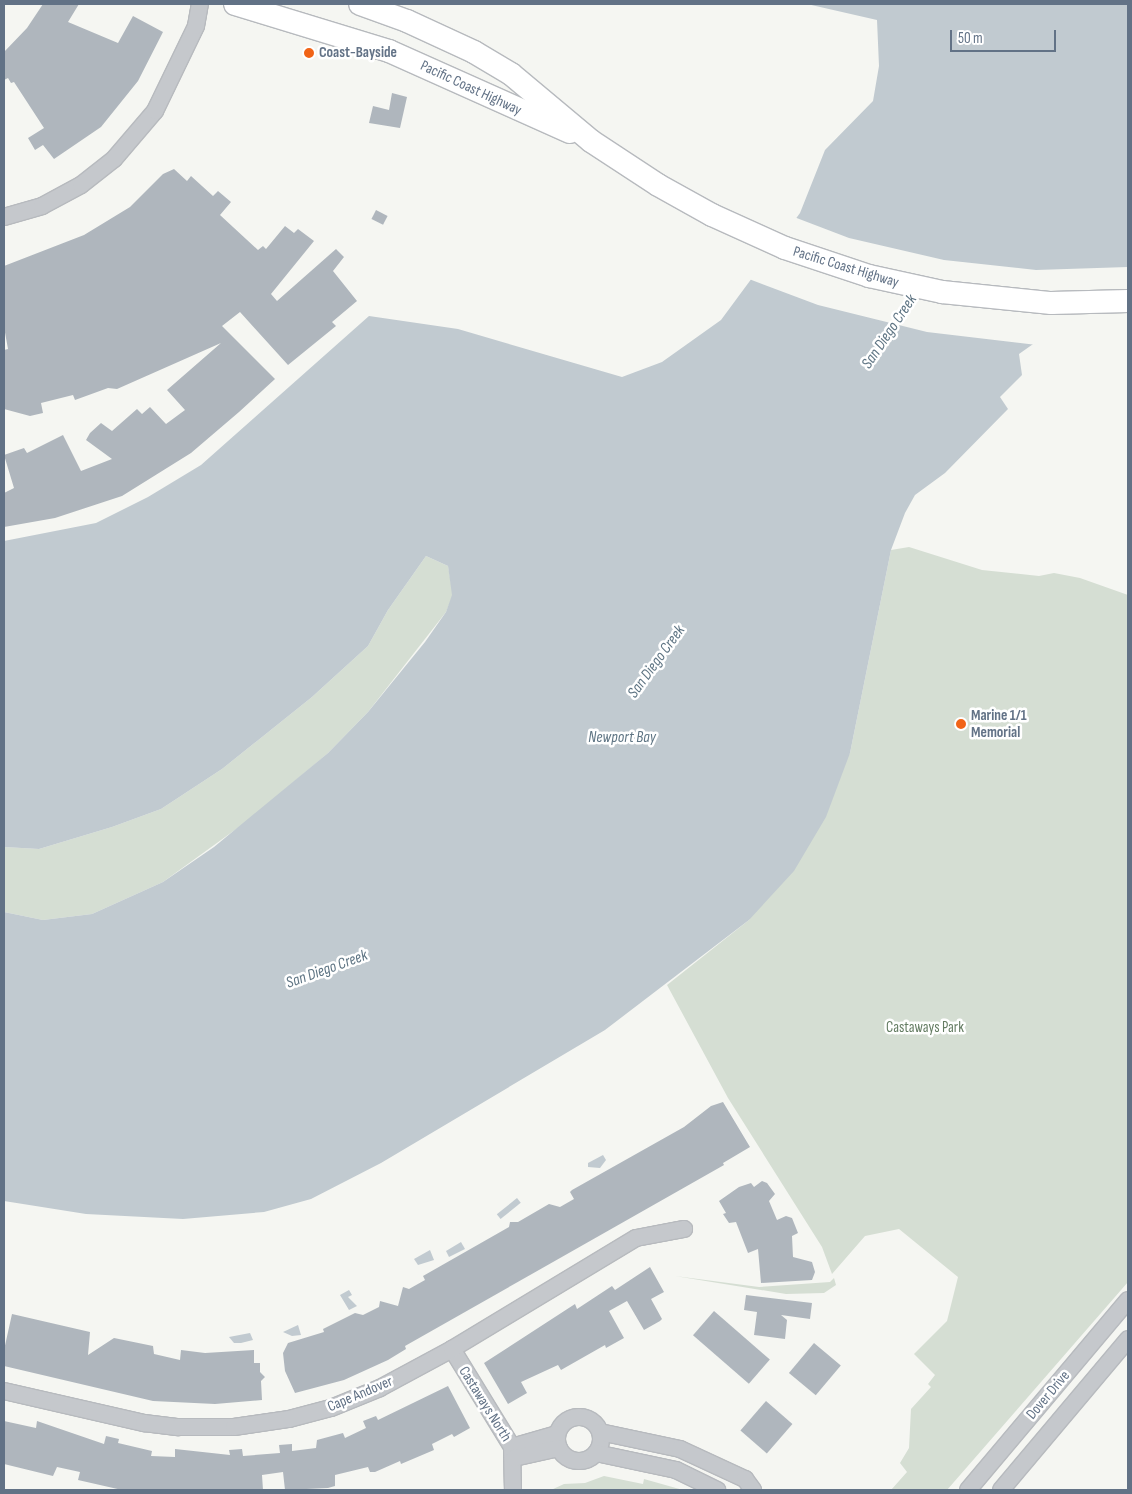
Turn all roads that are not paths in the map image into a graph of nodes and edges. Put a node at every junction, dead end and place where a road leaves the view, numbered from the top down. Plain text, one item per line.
1 (200, 4) edge
2 (235, 4) edge
3 (360, 4) edge
4 (591, 141) junction
5 (4, 217) edge
6 (1128, 301) edge
7 (684, 1229) dead end
8 (1128, 1300) edge
9 (1128, 1339) edge
10 (452, 1349) junction
11 (4, 1390) edge
12 (600, 1432) junction
13 (558, 1441) junction
14 (680, 1449) junction
15 (596, 1452) junction
16 (513, 1453) junction
17 (674, 1470) junction
18 (514, 1490) edge
19 (718, 1490) edge
20 (753, 1490) edge
21 (968, 1490) edge
22 (1000, 1490) edge

1 - 5 street
2 - 4 highway, Pacific Coast Highway
3 - 4 highway, Pacific Coast Highway
4 - 6 highway, Pacific Coast Highway
7 - 10 street, Cape Andover
8 - 21 street, Dover Drive
9 - 22 street, Dover Drive
10 - 11 street, Cape Andover
10 - 16 street, Castaways North
12 - 13 street
12 - 14 street
12 - 15 street
13 - 15 street
13 - 16 street
14 - 17 street
14 - 20 street
15 - 17 street
16 - 18 street, Castaways North
17 - 19 street

